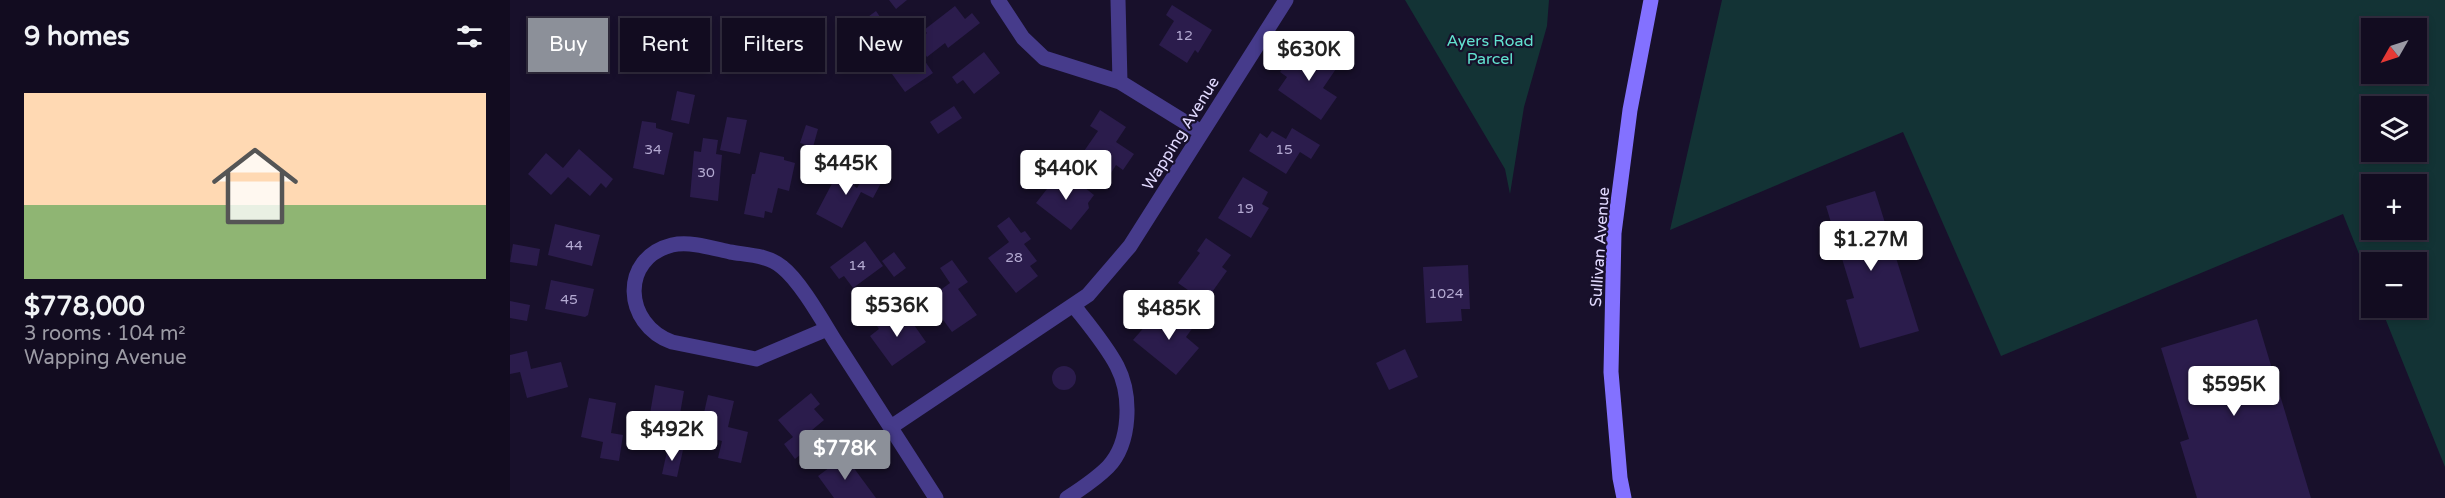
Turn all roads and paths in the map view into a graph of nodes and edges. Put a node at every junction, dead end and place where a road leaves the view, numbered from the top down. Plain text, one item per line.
1 (998, 0) edge
2 (1118, 0) edge
3 (1286, 0) edge
4 (1651, 0) edge
5 (1120, 82) junction
6 (1201, 132) junction
7 (1074, 306) junction
8 (827, 329) junction
9 (891, 427) junction
10 (936, 498) edge
11 (1067, 498) edge
12 (1624, 498) edge

1 - 5 street
2 - 5 street
3 - 6 street, Wapping Avenue
4 - 12 main road, Sullivan Avenue
5 - 6 street
6 - 7 street, Wapping Avenue
7 - 9 street, Wapping Avenue
7 - 11 street
8 - 8 street
8 - 9 street
9 - 10 street

